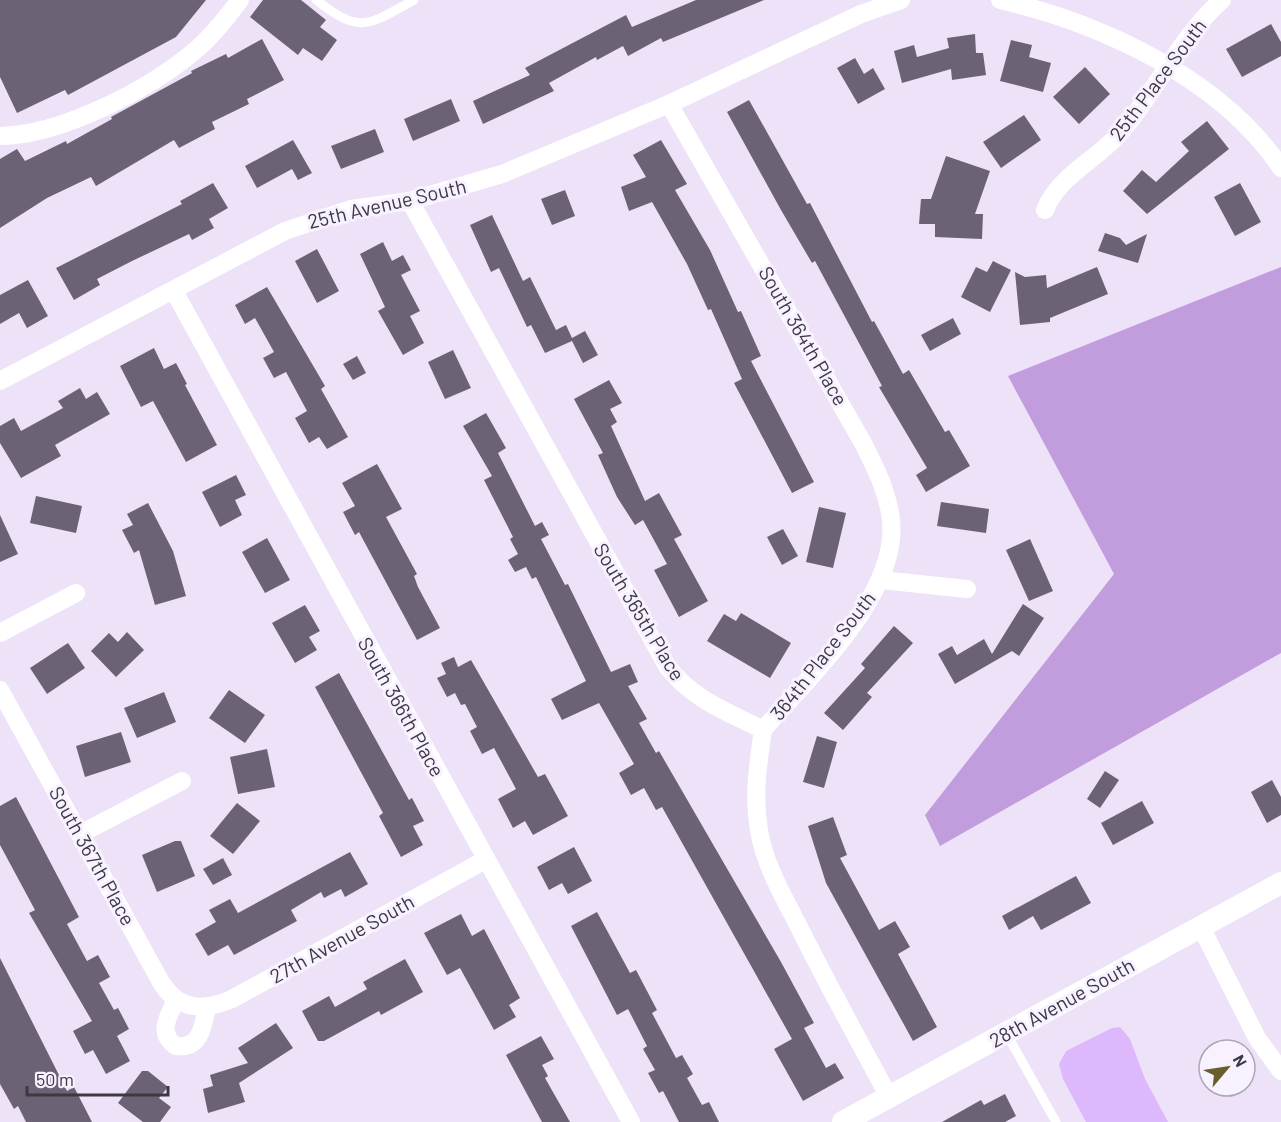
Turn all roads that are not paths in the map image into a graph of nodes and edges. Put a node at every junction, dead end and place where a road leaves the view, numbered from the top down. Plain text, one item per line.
1 (240, 0) edge
2 (316, 0) edge
3 (414, 0) edge
4 (1000, 0) edge
5 (1222, 0) edge
6 (889, 2) edge
7 (1167, 67) junction
8 (669, 104) junction
9 (0, 136) edge
10 (1281, 168) edge
11 (410, 201) junction
12 (1045, 210) dead end
13 (174, 291) junction
14 (0, 381) edge
15 (881, 580) junction
16 (967, 589) dead end
17 (76, 593) dead end
18 (0, 633) edge
19 (0, 690) edge
20 (764, 730) junction
21 (182, 781) dead end
22 (80, 834) junction
23 (485, 860) junction
24 (1281, 883) edge
25 (1201, 927) junction
26 (176, 1000) junction
27 (202, 1008) junction
28 (1006, 1033) junction
29 (1281, 1071) edge
30 (889, 1097) junction
31 (631, 1122) edge
32 (843, 1122) edge
33 (1056, 1122) edge

1 - 9 street
2 - 3 lane
4 - 7 street
5 - 7 street, 25th Place South
6 - 8 street, 25th Avenue South
7 - 10 street
7 - 12 street, 25th Place South
8 - 11 street, 25th Avenue South
8 - 15 street, South 364th Place
11 - 13 street, 25th Avenue South
11 - 20 street, South 365th Place
13 - 14 street, 25th Avenue South
13 - 23 street, South 366th Place
15 - 16 street
15 - 20 street, 364th Place South
17 - 18 street
19 - 22 street, South 367th Place
20 - 30 street
21 - 22 street
22 - 26 street, South 367th Place
23 - 27 street, 27th Avenue South
23 - 31 street, South 366th Place
24 - 25 street, 28th Avenue South
25 - 28 street, 28th Avenue South
25 - 29 street
26 - 27 street
26 - 27 street
28 - 30 street, 28th Avenue South
28 - 33 lane
30 - 32 street, 28th Avenue South

